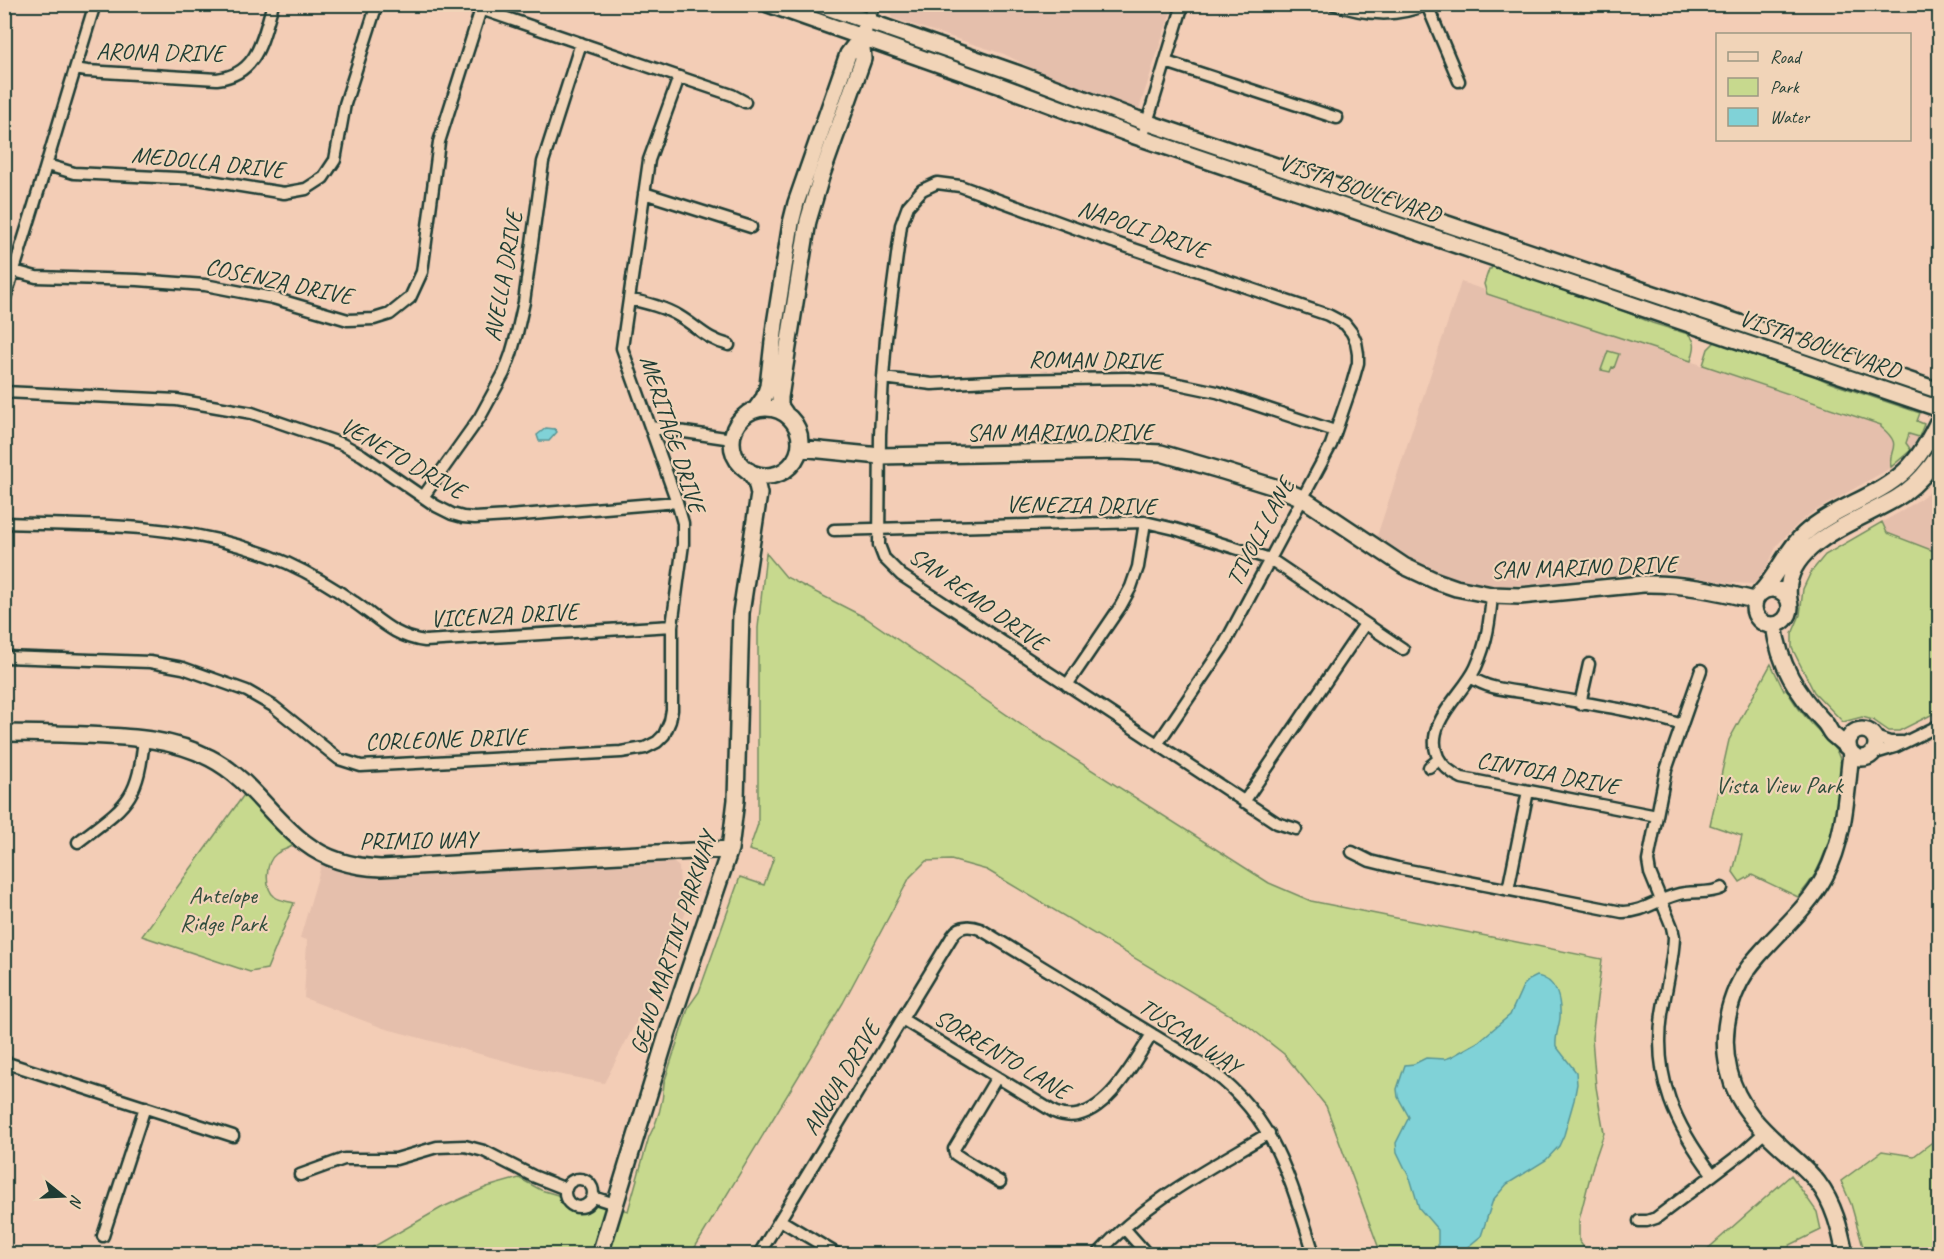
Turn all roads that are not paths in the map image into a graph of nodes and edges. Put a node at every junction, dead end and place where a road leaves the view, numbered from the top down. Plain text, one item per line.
1 (95, 4) edge
2 (273, 4) edge
3 (377, 4) edge
4 (466, 4) edge
5 (768, 4) edge
6 (818, 4) edge
7 (875, 4) edge
8 (1183, 4) edge
9 (1333, 4) edge
10 (1428, 5) edge
11 (481, 9) junction
12 (867, 21) junction
13 (861, 37) junction
14 (581, 44) junction
15 (1166, 62) junction
16 (75, 69) junction
17 (679, 77) junction
18 (1459, 81) dead end
19 (745, 102) dead end
20 (1337, 118) dead end
21 (1147, 123) junction
22 (1142, 139) junction
23 (47, 165) junction
24 (922, 189) joint
25 (644, 193) junction
26 (751, 227) dead end
27 (14, 271) junction
28 (629, 299) junction
29 (4, 302) edge
30 (1347, 327) joint
31 (729, 345) dead end
32 (883, 378) junction
33 (1940, 391) edge
34 (4, 392) edge
35 (756, 409) junction
36 (1940, 409) edge
37 (785, 413) junction
38 (1940, 417) edge
39 (651, 427) junction
40 (1335, 431) junction
41 (732, 439) junction
42 (800, 448) junction
43 (1940, 453) edge
44 (880, 456) junction
45 (749, 471) junction
46 (774, 476) junction
47 (759, 494) junction
48 (423, 497) junction
49 (1302, 498) junction
50 (677, 502) junction
51 (1145, 522) junction
52 (4, 523) edge
53 (879, 528) junction
54 (834, 530) dead end
55 (1270, 559) junction
56 (1492, 595) junction
57 (1757, 596) junction
58 (1789, 600) junction
59 (1365, 624) junction
60 (1774, 625) junction
61 (672, 626) junction
62 (1403, 649) dead end
63 (4, 657) edge
64 (1588, 664) dead end
65 (1701, 670) dead end
66 (1471, 677) junction
67 (1067, 685) junction
68 (1580, 704) junction
69 (1682, 725) junction
70 (1827, 725) junction
71 (1940, 726) edge
72 (1855, 732) junction
73 (4, 733) edge
74 (662, 737) joint
75 (1875, 737) junction
76 (144, 738) junction
77 (1902, 742) junction
78 (1158, 743) junction
79 (1850, 751) junction
80 (1871, 755) junction
81 (1439, 759) junction
82 (1428, 766) dead end
83 (1528, 791) junction
84 (1244, 802) junction
85 (1845, 811) junction
86 (1657, 816) junction
87 (1296, 830) dead end
88 (78, 842) dead end
89 (730, 849) junction
90 (1352, 852) dead end
91 (1722, 888) dead end
92 (1509, 890) junction
93 (1661, 901) junction
94 (961, 922) joint
95 (902, 1019) junction
96 (1152, 1034) junction
97 (4, 1062) edge
98 (997, 1077) junction
99 (145, 1107) junction
100 (1765, 1132) junction
101 (1269, 1133) junction
102 (233, 1136) dead end
103 (1713, 1174) junction
104 (300, 1175) dead end
105 (1000, 1182) dead end
106 (566, 1189) junction
107 (593, 1197) junction
108 (615, 1204) junction
109 (780, 1220) junction
110 (1639, 1221) dead end
111 (1124, 1228) junction
112 (103, 1236) dead end
113 (600, 1254) edge
114 (759, 1254) edge
115 (837, 1254) edge
116 (1098, 1254) edge
117 (1148, 1254) edge
118 (1314, 1254) edge
119 (1845, 1254) edge

1 - 16 street
2 - 16 street, ARONA DRIVE
3 - 23 street, MEDOLLA DRIVE
4 - 11 street
5 - 13 street, VISTA BOULEVARD
6 - 12 street, VISTA BOULEVARD
7 - 12 street
8 - 15 street
9 - 10 street
10 - 18 street
11 - 14 street
11 - 27 street, COSENZA DRIVE
12 - 13 street
12 - 21 street, VISTA BOULEVARD
13 - 22 street, VISTA BOULEVARD
13 - 35 street
13 - 37 street
14 - 17 street
14 - 48 street, AVELLA DRIVE
15 - 20 street
15 - 21 street
16 - 23 street
17 - 19 street
17 - 25 street, MERITAGE DRIVE
21 - 22 street
21 - 33 street, VISTA BOULEVARD
22 - 36 street, VISTA BOULEVARD
23 - 27 street
24 - 30 street, NAPOLI DRIVE
24 - 32 street, SAN REMO DRIVE
25 - 26 street
25 - 28 street, MERITAGE DRIVE
27 - 29 street
28 - 31 street
28 - 39 street, MERITAGE DRIVE
30 - 40 street, TIVOLI LANE
32 - 40 street, ROMAN DRIVE
32 - 44 street, SAN REMO DRIVE
34 - 48 street, VENETO DRIVE
35 - 37 street
35 - 41 street
37 - 42 street
38 - 57 street
39 - 41 street
39 - 50 street, MERITAGE DRIVE
40 - 49 street, TIVOLI LANE
41 - 45 street
42 - 44 street, SAN MARINO DRIVE
42 - 46 street
43 - 58 street
44 - 49 street, SAN MARINO DRIVE
44 - 53 street, SAN REMO DRIVE
45 - 46 street
45 - 47 street
46 - 47 street
47 - 89 street, GENO MARTINI PARKWAY
48 - 50 street, VENETO DRIVE
49 - 55 street, TIVOLI LANE
49 - 56 street, SAN MARINO DRIVE
50 - 61 street, MERITAGE DRIVE
51 - 53 street, VENEZIA DRIVE
51 - 55 street, VENEZIA DRIVE
51 - 67 street
52 - 61 street, VICENZA DRIVE
53 - 54 street, VENEZIA DRIVE
53 - 67 street, SAN REMO DRIVE
55 - 59 street, VENEZIA DRIVE
55 - 78 street, TIVOLI LANE
56 - 57 street, SAN MARINO DRIVE
56 - 66 street
57 - 58 street
57 - 60 street
58 - 60 street
59 - 62 street, VENEZIA DRIVE
59 - 84 street
60 - 70 street
61 - 74 street, MERITAGE DRIVE
63 - 74 street, CORLEONE DRIVE
64 - 68 street
65 - 69 street
66 - 68 street
66 - 81 street
67 - 78 street, SAN REMO DRIVE
68 - 69 street
69 - 86 street
70 - 72 street
70 - 79 street
71 - 77 street
72 - 75 street
72 - 79 street
73 - 76 street, PRIMIO WAY
75 - 77 street
75 - 80 street
76 - 88 street
76 - 89 street, PRIMIO WAY
77 - 80 street
78 - 84 street, SAN REMO DRIVE
79 - 80 street
79 - 85 street
80 - 85 street
81 - 82 street
81 - 83 street, CINTOIA DRIVE
83 - 86 street, CINTOIA DRIVE
83 - 92 street
84 - 87 street, SAN REMO DRIVE
85 - 100 street
86 - 93 street
89 - 108 street, GENO MARTINI PARKWAY
90 - 92 street
91 - 93 street
92 - 93 street
93 - 103 street
94 - 95 street, ANQUA DRIVE
94 - 96 street, TUSCAN WAY
95 - 98 street, SORRENTO LANE
95 - 109 street, ANQUA DRIVE
96 - 98 street, SORRENTO LANE
96 - 101 street, TUSCAN WAY
97 - 99 street
98 - 105 street
99 - 102 street
99 - 112 street
100 - 103 street
100 - 119 street
101 - 111 street
101 - 118 street, TUSCAN WAY
103 - 110 street
104 - 106 street
106 - 107 street
106 - 107 street
107 - 108 street
108 - 113 street, GENO MARTINI PARKWAY
109 - 114 street, ANQUA DRIVE
109 - 115 street
111 - 116 street
111 - 117 street

